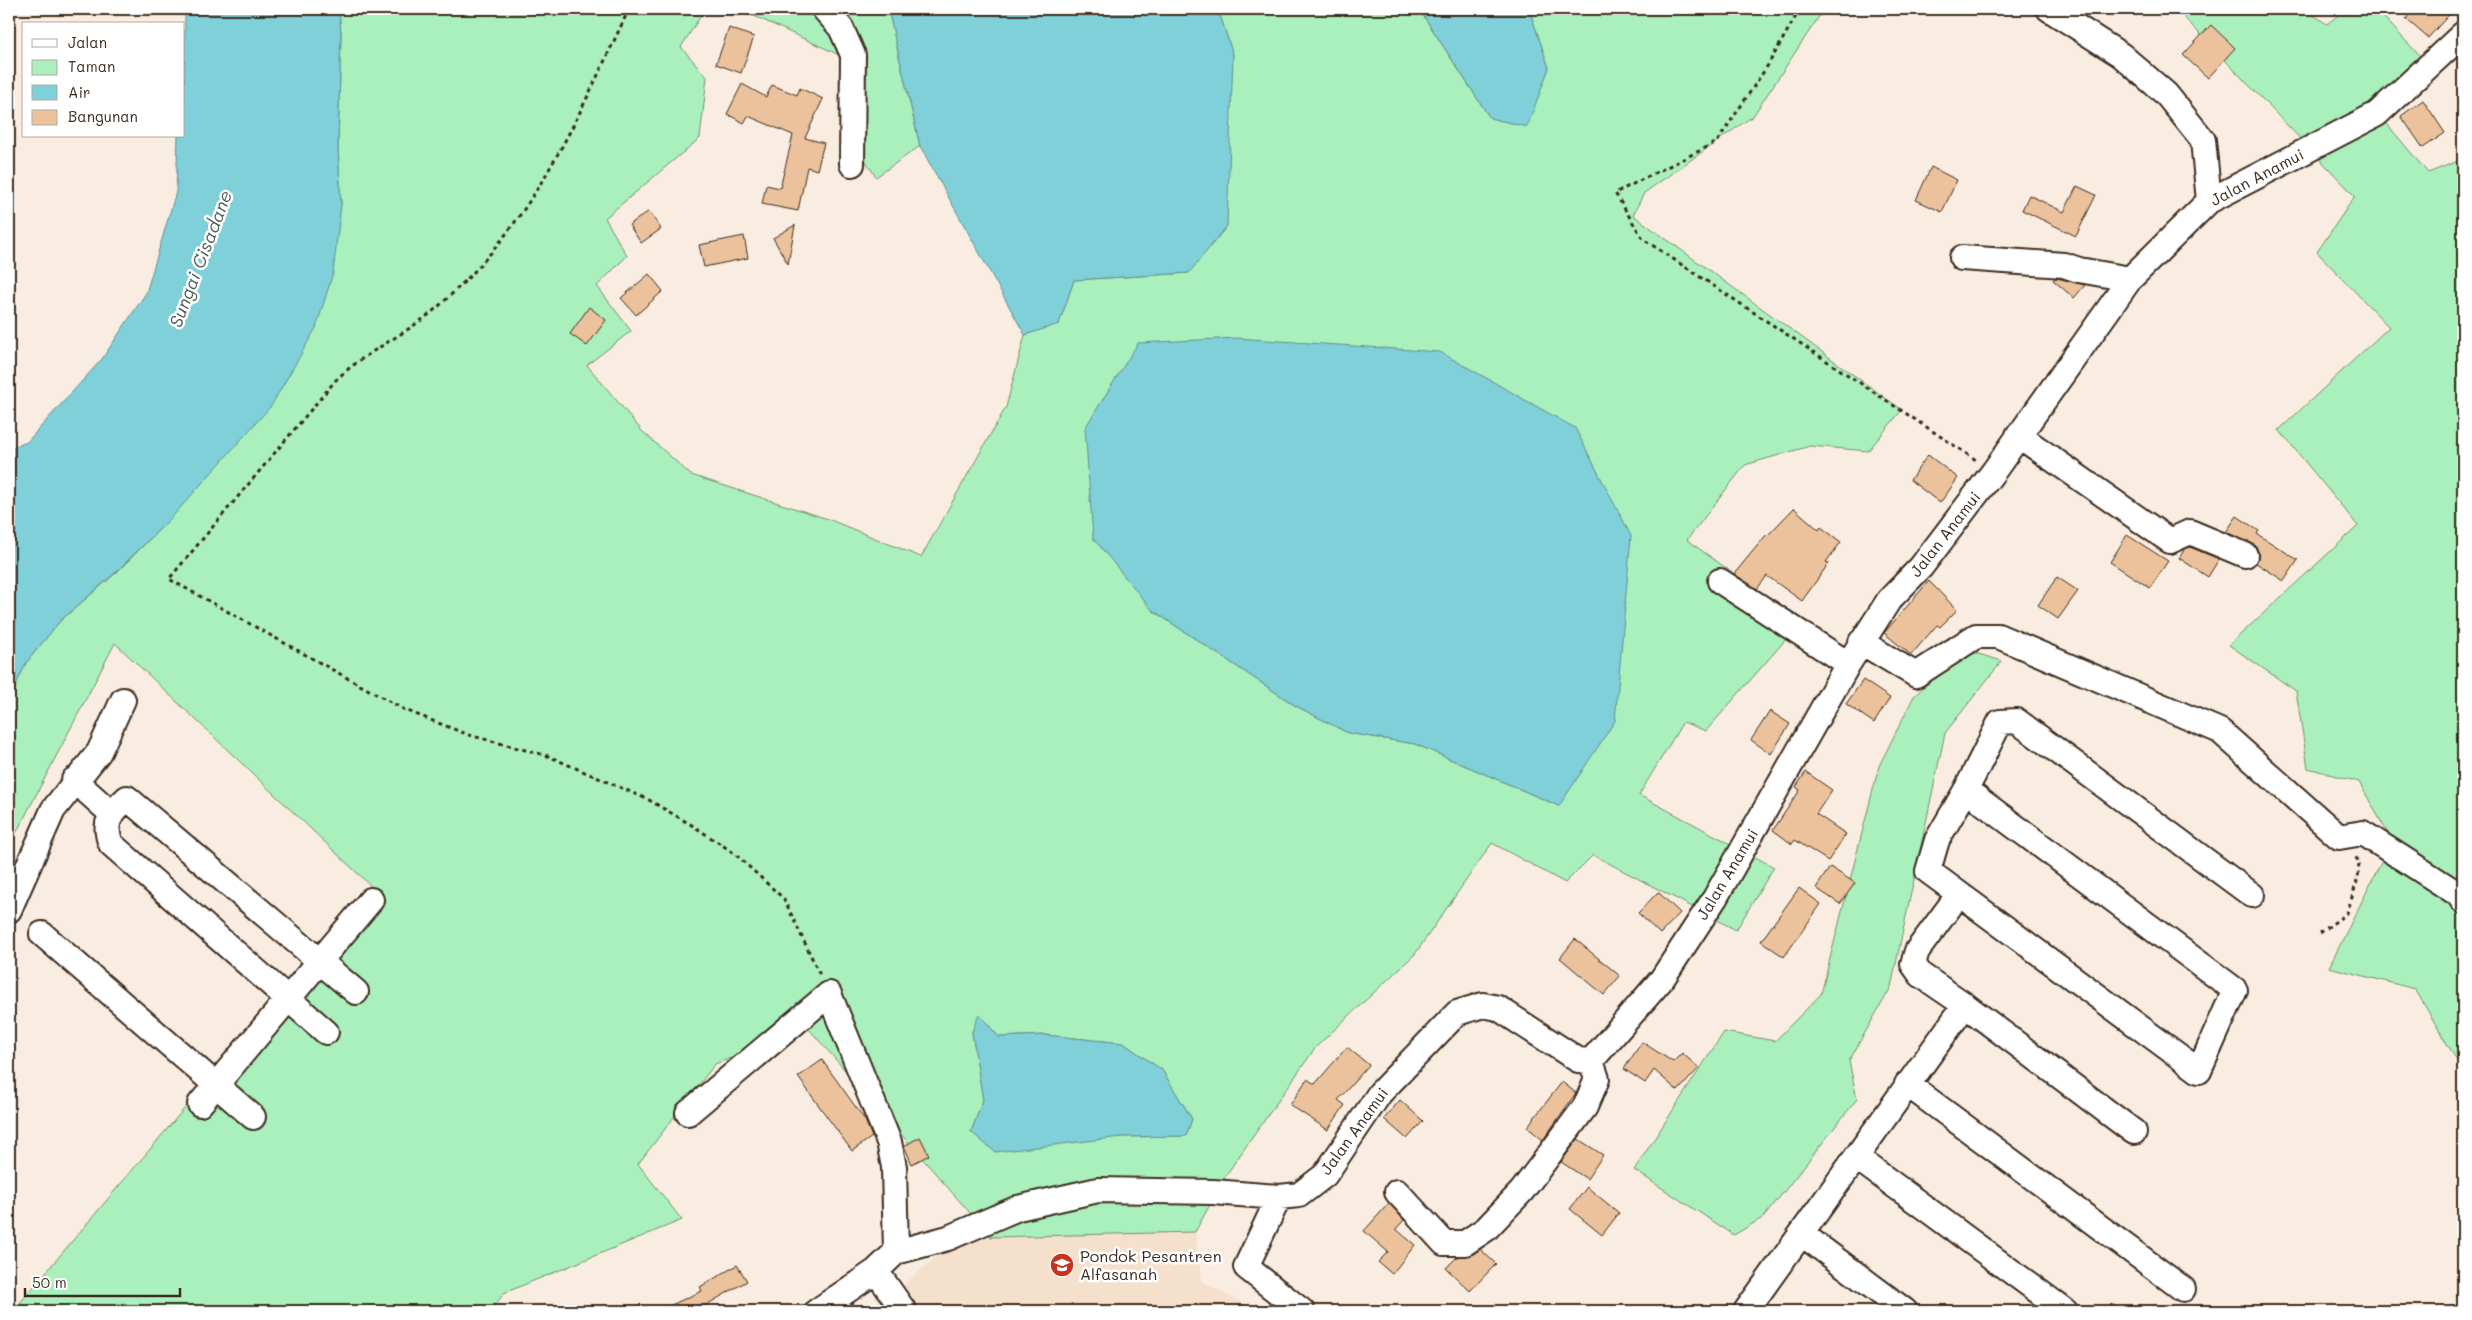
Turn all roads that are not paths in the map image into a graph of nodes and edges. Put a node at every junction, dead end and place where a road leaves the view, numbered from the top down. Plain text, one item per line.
1 (824, 9) edge
2 (2049, 9) edge
3 (2463, 34) edge
4 (852, 164) dead end
5 (2209, 201) junction
6 (1962, 258) dead end
7 (2130, 279) junction
8 (2018, 435) junction
9 (2245, 555) dead end
10 (1720, 582) dead end
11 (1861, 642) junction
12 (1848, 664) junction
13 (123, 700) dead end
14 (74, 780) junction
15 (1966, 790) junction
16 (111, 813) junction
17 (1959, 894) junction
18 (2252, 895) dead end
19 (371, 900) dead end
20 (2463, 901) edge
21 (9, 910) edge
22 (42, 934) dead end
23 (320, 961) junction
24 (356, 992) dead end
25 (288, 999) junction
26 (1965, 1005) junction
27 (326, 1032) dead end
28 (1590, 1061) junction
29 (1907, 1084) junction
30 (215, 1085) junction
31 (200, 1104) dead end
32 (688, 1113) dead end
33 (253, 1117) dead end
34 (2134, 1132) dead end
35 (1856, 1157) junction
36 (1397, 1192) dead end
37 (1279, 1197) junction
38 (1802, 1234) junction
39 (896, 1252) junction
40 (876, 1271) junction
41 (2183, 1289) dead end
42 (817, 1311) edge
43 (904, 1311) edge
44 (1302, 1311) edge
45 (1746, 1311) edge
46 (1905, 1311) edge
47 (2065, 1311) edge

1 - 4 street
2 - 5 street
3 - 5 street, Jalan Anamui
5 - 7 street, Jalan Anamui
6 - 7 street
7 - 8 street, Jalan Anamui
8 - 9 street
8 - 11 street, Jalan Anamui
10 - 12 street
11 - 12 street, Jalan Anamui
11 - 20 street
12 - 28 street, Jalan Anamui
13 - 14 street
14 - 16 street
14 - 21 street
15 - 17 street
15 - 17 street
15 - 18 street
16 - 23 street
16 - 25 street
17 - 26 street
19 - 23 street
22 - 30 street
23 - 24 street
23 - 25 street
25 - 27 street
25 - 30 street
26 - 29 street
26 - 34 street
28 - 36 street
28 - 37 street, Jalan Anamui
29 - 35 street
29 - 41 street
30 - 31 street
30 - 33 street
32 - 39 street
35 - 38 street
35 - 47 street
37 - 39 street, Jalan Anamui
37 - 44 street
38 - 45 street
38 - 46 street
39 - 40 street, Jalan Anamui
40 - 42 street, Jalan Anamui
40 - 43 street

